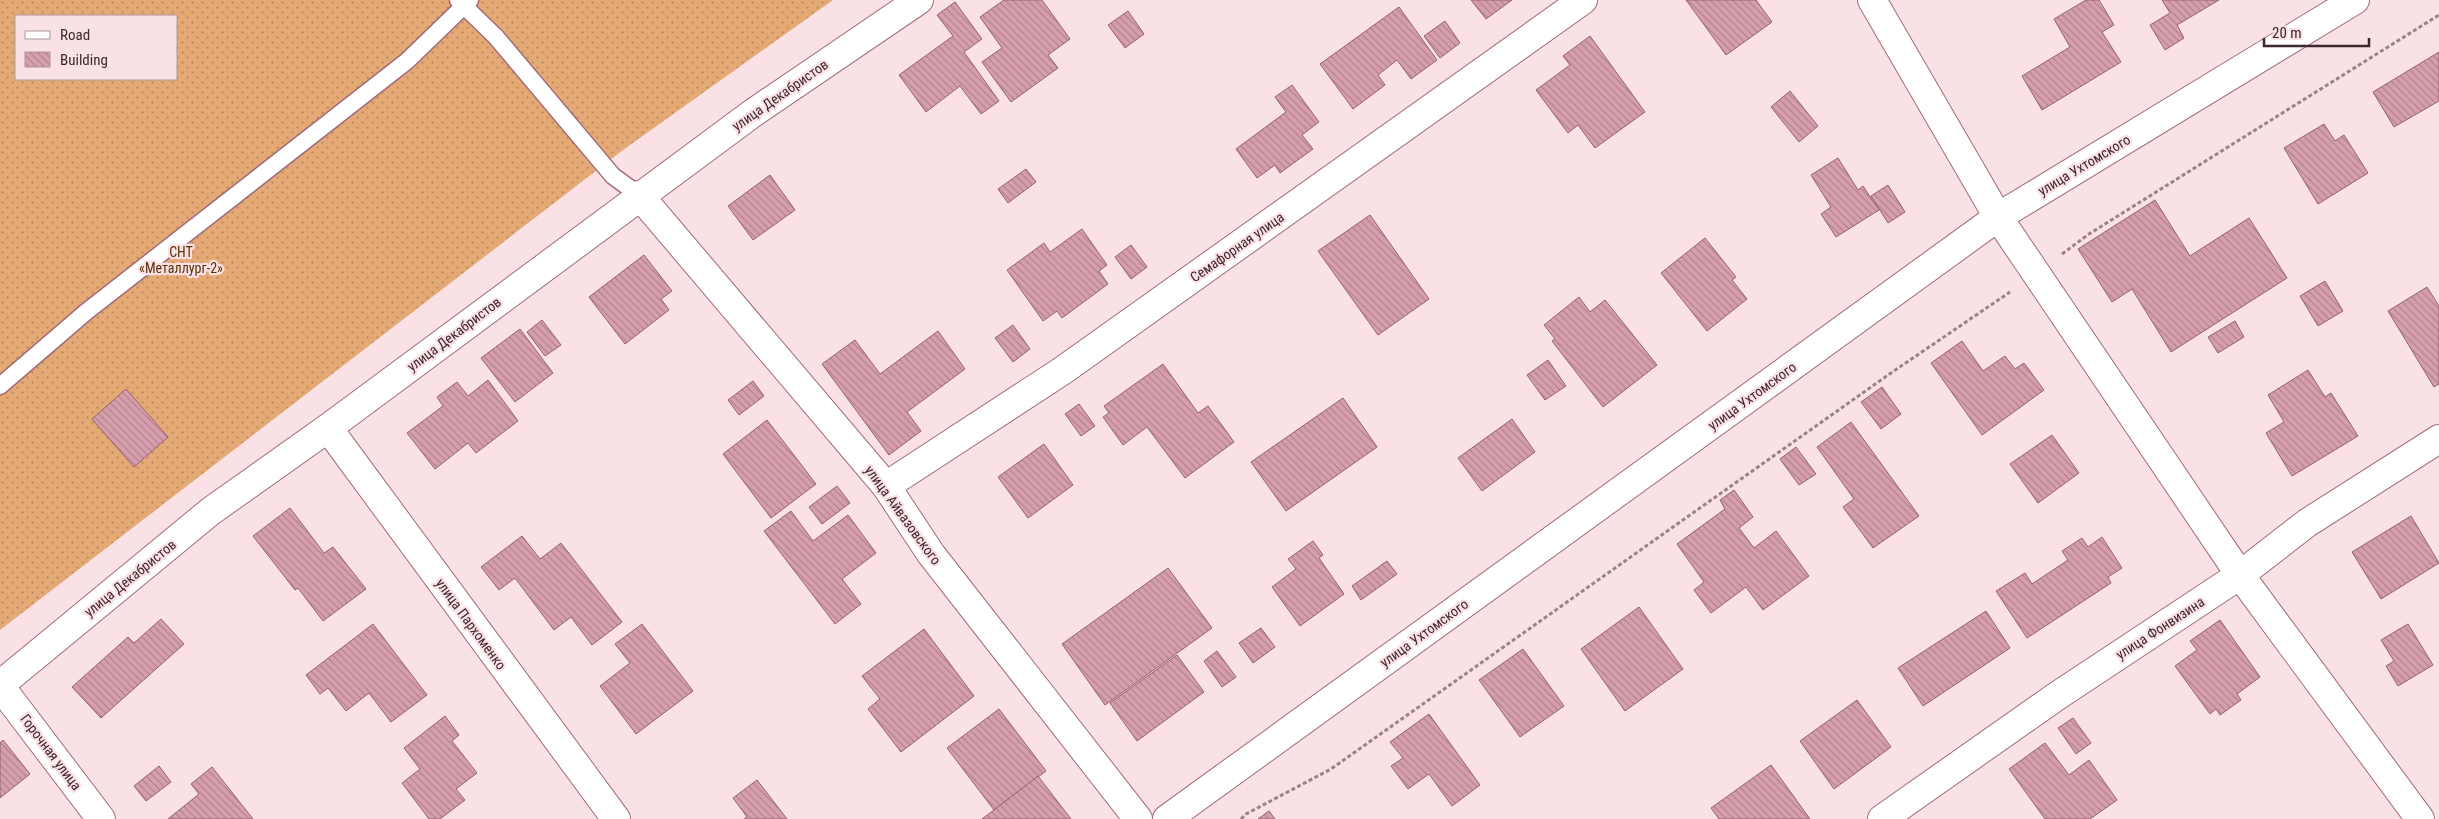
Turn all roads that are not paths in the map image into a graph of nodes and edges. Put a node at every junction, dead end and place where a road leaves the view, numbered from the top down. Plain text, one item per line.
1 (919, 0) edge
2 (1583, 0) edge
3 (1872, 0) edge
4 (2355, 0) edge
5 (464, 2) edge
6 (638, 196) junction
7 (1998, 218) junction
8 (0, 386) edge
9 (328, 428) junction
10 (2439, 439) edge
11 (886, 486) junction
12 (2240, 575) junction
13 (0, 685) edge
14 (101, 819) edge
15 (616, 819) edge
16 (1138, 819) edge
17 (1167, 819) edge
18 (1882, 819) edge
19 (2420, 819) edge

1 - 6 street, улица Декабристов
2 - 11 street, Семафорная улица
3 - 7 street
4 - 7 street, улица Ухтомского
5 - 6 lane
5 - 8 lane
6 - 9 street, улица Декабристов
6 - 11 street, улица Айвазовского
7 - 12 street
7 - 17 street, улица Ухтомского
9 - 13 street, улица Декабристов
9 - 15 street, улица Пархоменко
10 - 12 street, улица Фонвизина
11 - 16 street, улица Айвазовского
12 - 18 street, улица Фонвизина
12 - 19 street
13 - 14 street, Горочная улица

